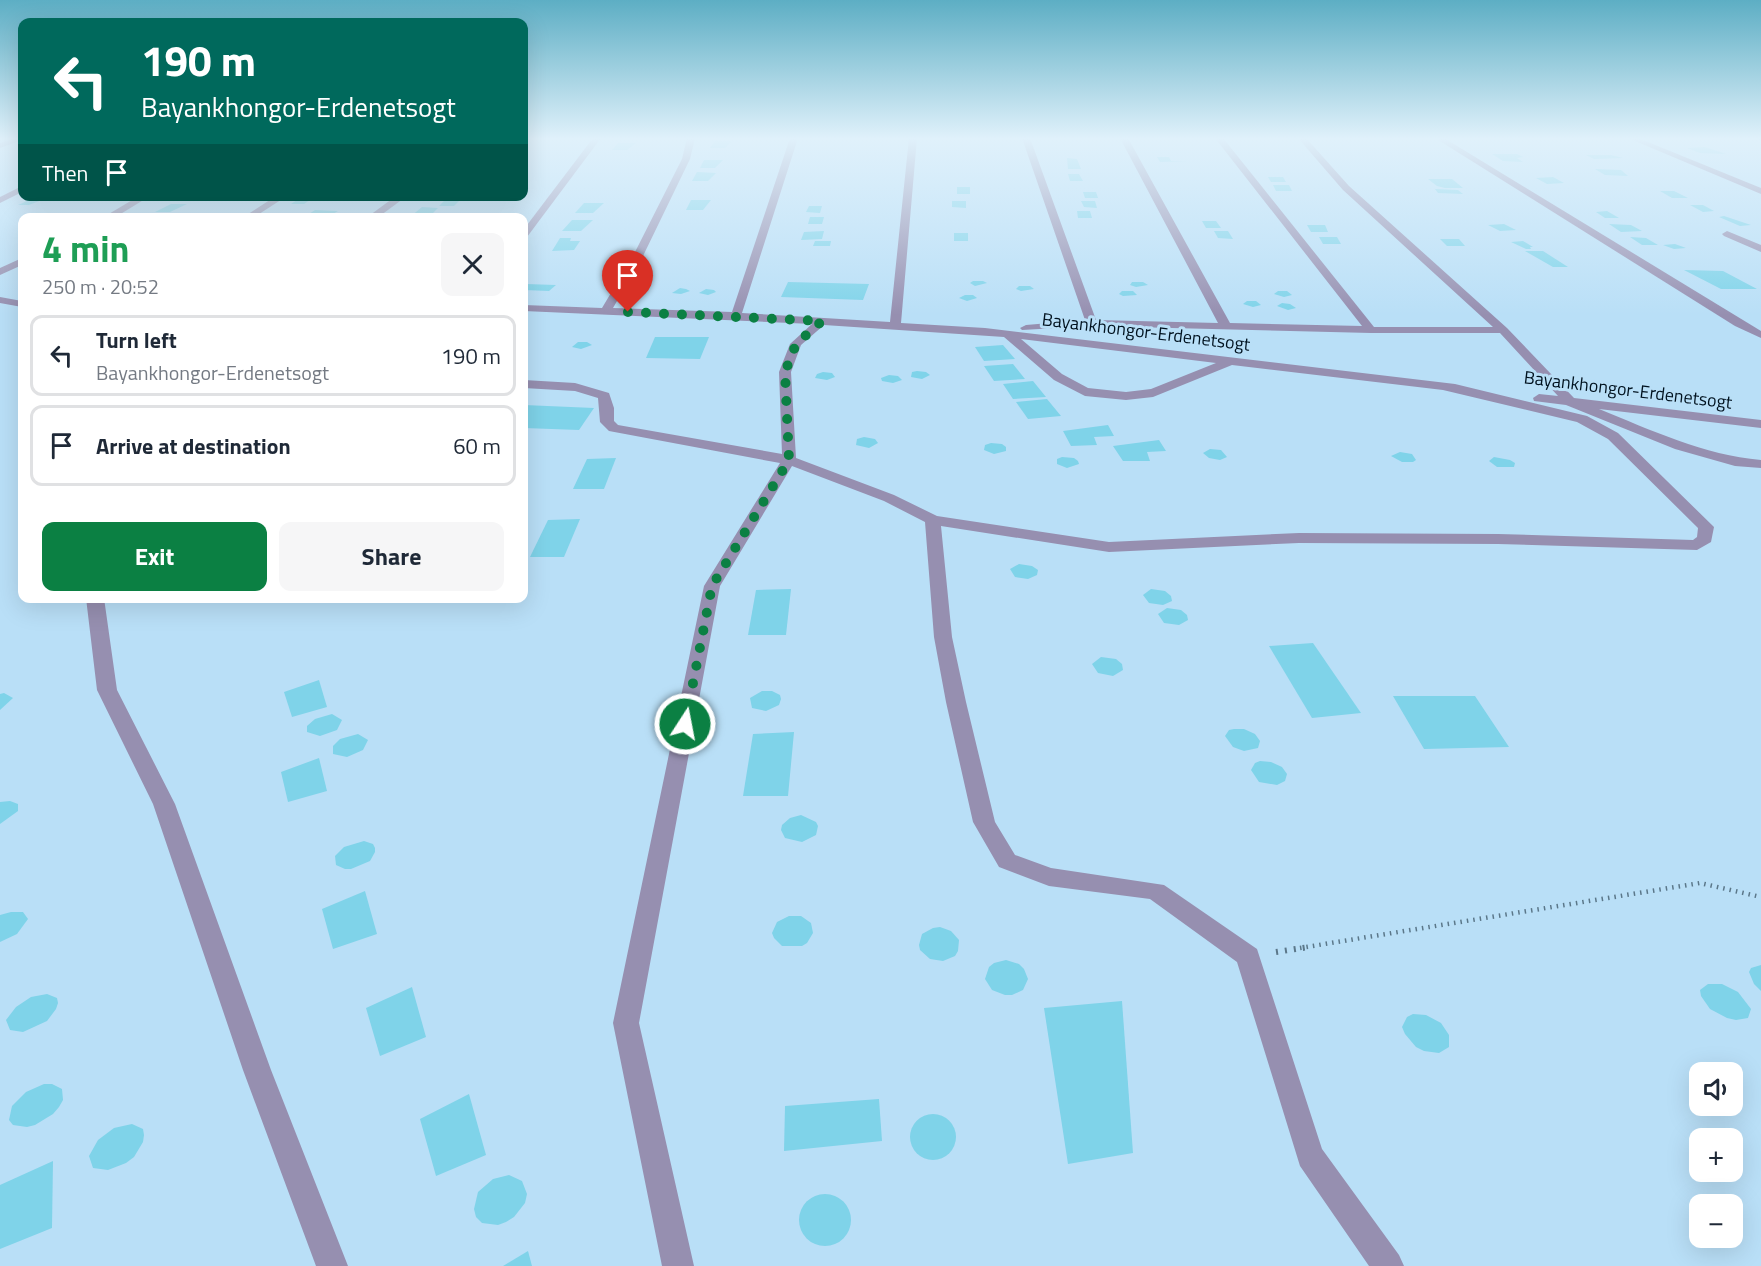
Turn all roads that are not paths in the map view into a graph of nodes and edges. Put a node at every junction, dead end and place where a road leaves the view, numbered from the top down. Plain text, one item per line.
1 (553, 197) edge
2 (667, 197) edge
3 (775, 197) edge
4 (907, 197) edge
5 (1047, 197) edge
6 (1156, 197) edge
7 (1266, 197) edge
8 (1356, 197) edge
9 (1534, 197) edge
10 (137, 201) edge
11 (275, 201) edge
12 (396, 201) edge
13 (115, 213) edge
14 (254, 213) edge
15 (378, 213) edge
16 (528, 231) edge
17 (1727, 234) dead end
18 (1761, 249) edge
19 (18, 263) edge
20 (0, 272) edge
21 (0, 300) edge
22 (18, 303) edge
23 (528, 308) edge
24 (606, 311) junction
25 (736, 316) junction
26 (822, 321) junction
27 (1092, 323) junction
28 (895, 324) junction
29 (1226, 327) junction
30 (1371, 330) junction
31 (1503, 330) junction
32 (985, 331) junction
33 (1008, 334) junction
34 (1761, 334) edge
35 (1232, 361) junction
36 (528, 384) edge
37 (1445, 387) junction
38 (1570, 402) junction
39 (1761, 424) edge
40 (789, 460) junction
41 (1761, 464) edge
42 (933, 520) junction
43 (96, 603) edge
44 (332, 1266) edge
45 (678, 1266) edge
46 (1388, 1266) edge

1 - 16 street
2 - 24 street
3 - 25 street
4 - 28 street
5 - 27 street
6 - 29 street
7 - 30 street
8 - 31 street
9 - 34 street
10 - 13 street
11 - 14 street
12 - 15 street
17 - 18 street
19 - 20 street
21 - 22 street
23 - 24 street, Bayankhongor-Erdenetsogt
24 - 25 street, Bayankhongor-Erdenetsogt
25 - 26 street, Bayankhongor-Erdenetsogt
26 - 28 street, Bayankhongor-Erdenetsogt
26 - 40 street
27 - 29 street
27 - 32 street
28 - 32 street, Bayankhongor-Erdenetsogt
29 - 30 street
30 - 31 street
31 - 38 street
32 - 33 street, Bayankhongor-Erdenetsogt
33 - 35 street, Bayankhongor-Erdenetsogt
33 - 35 street
35 - 37 street, Bayankhongor-Erdenetsogt
36 - 40 street
37 - 38 street, Bayankhongor-Erdenetsogt
37 - 42 street
38 - 39 street, Bayankhongor-Erdenetsogt
38 - 41 street
40 - 42 street
40 - 45 street
42 - 46 street
43 - 44 street

